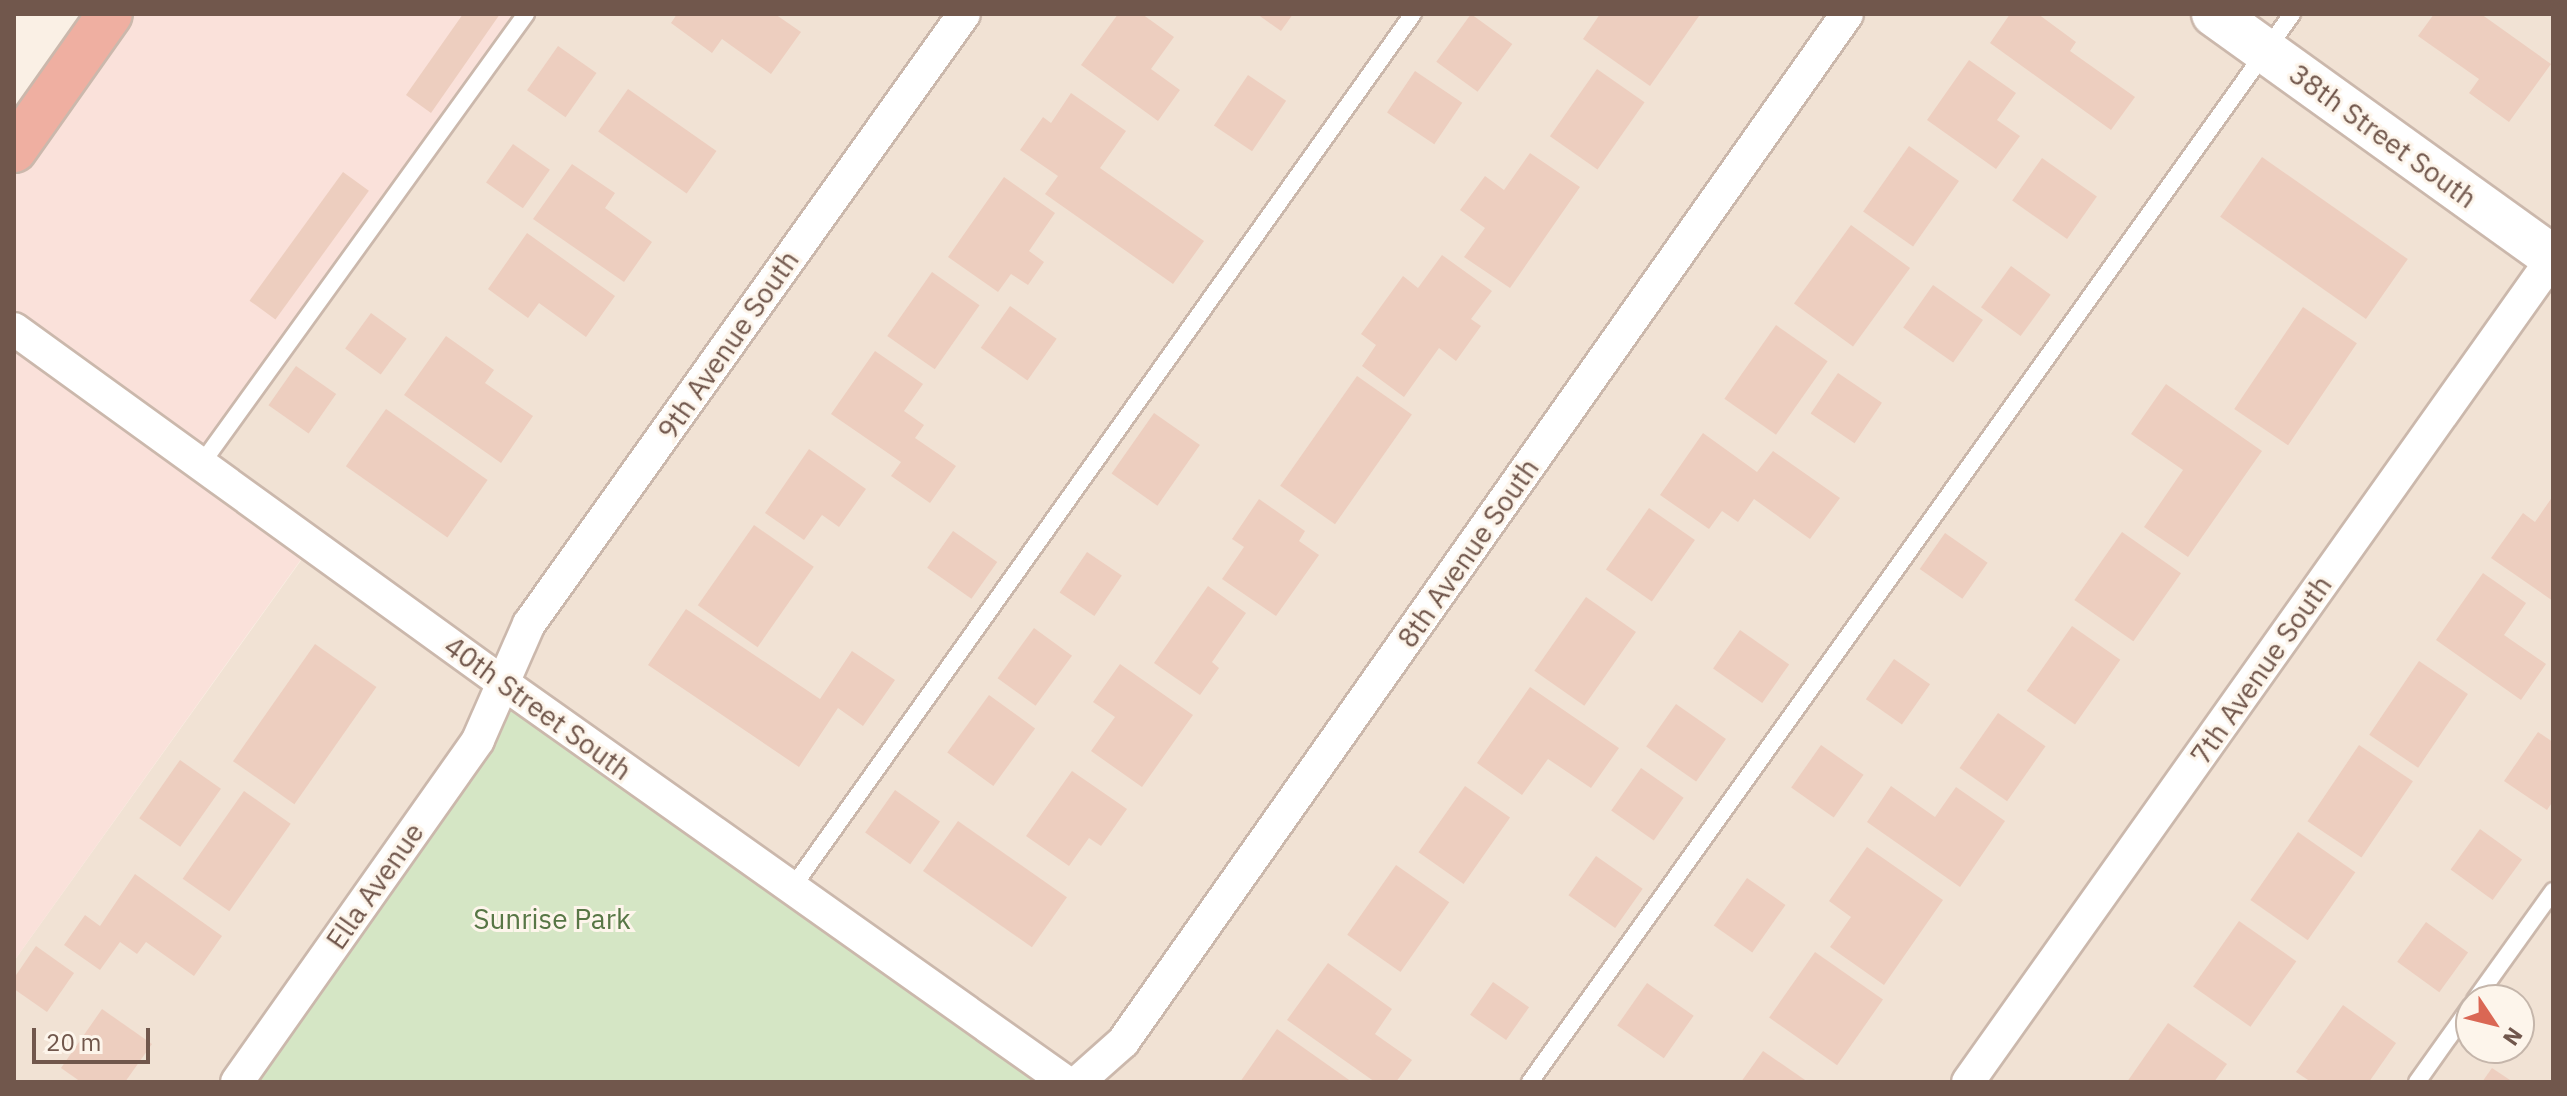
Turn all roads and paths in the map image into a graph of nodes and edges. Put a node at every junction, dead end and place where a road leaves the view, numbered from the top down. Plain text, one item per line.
1 (110, 14) edge
2 (526, 14) edge
3 (964, 14) edge
4 (1413, 14) edge
5 (1847, 14) edge
6 (2214, 14) edge
7 (2292, 14) edge
8 (2265, 51) junction
9 (14, 150) edge
10 (2553, 258) edge
11 (14, 329) edge
12 (202, 463) junction
13 (503, 683) junction
14 (792, 888) junction
15 (2553, 891) edge
16 (2486, 984) edge
17 (2455, 1029) edge
18 (237, 1082) edge
19 (1066, 1082) edge
20 (1078, 1082) edge
21 (1530, 1082) edge
22 (1968, 1082) edge
23 (2417, 1082) edge

1 - 9 highway
2 - 12 lane
3 - 13 street, 9th Avenue South
4 - 14 lane
5 - 20 street, 8th Avenue South
6 - 8 main road, 38th Street South
7 - 8 lane
8 - 10 main road, 38th Street South
8 - 21 lane
10 - 22 street, 7th Avenue South
11 - 12 street, 40th Street South
12 - 13 street, 40th Street South
13 - 14 street, 40th Street South
13 - 18 street, Ella Avenue
14 - 19 street, 40th Street South
15 - 16 lane
17 - 23 lane

